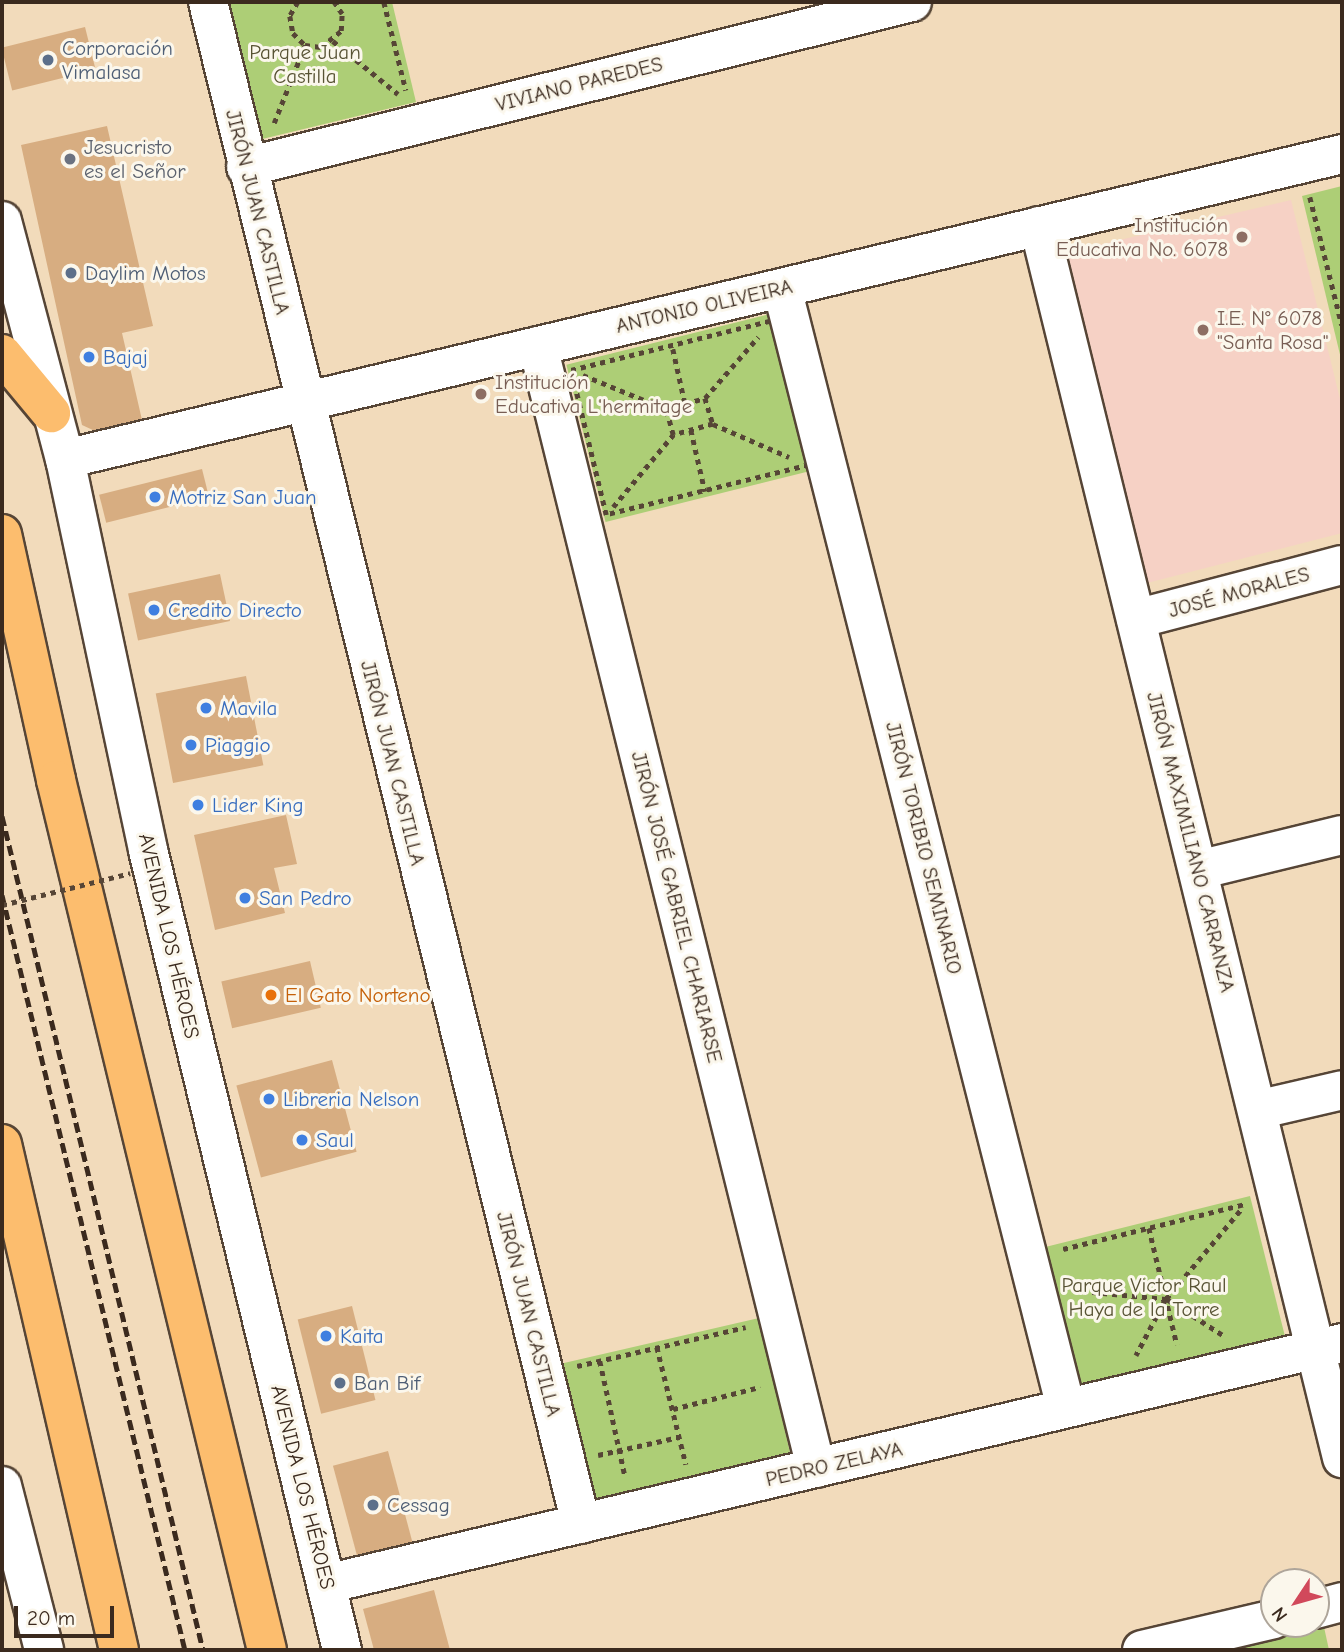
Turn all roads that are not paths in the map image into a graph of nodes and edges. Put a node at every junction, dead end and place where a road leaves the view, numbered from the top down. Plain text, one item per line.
1 (208, 2) edge
2 (912, 2) edge
3 (1342, 154) edge
4 (246, 167) junction
5 (2, 221) edge
6 (1040, 226) junction
7 (777, 304) junction
8 (538, 346) junction
9 (2, 354) edge
10 (305, 402) junction
11 (51, 413) junction
12 (65, 459) junction
13 (2, 534) edge
14 (1342, 565) edge
15 (1136, 619) junction
16 (1342, 835) edge
17 (1198, 870) junction
18 (1342, 1090) edge
19 (1257, 1110) junction
20 (2, 1144) edge
21 (1329, 1346) edge
22 (1066, 1408) junction
23 (1342, 1458) edge
24 (816, 1468) junction
25 (2, 1486) edge
26 (581, 1524) junction
27 (326, 1584) junction
28 (1260, 1622) edge
29 (44, 1650) edge
30 (119, 1650) edge
31 (267, 1650) edge
32 (342, 1650) edge
33 (1142, 1650) edge

1 - 4 street, JIRÓN JUAN CASTILLA
2 - 4 street, VIVIANO PAREDES
3 - 6 street, ANTONIO OLIVEIRA
4 - 10 street, JIRÓN JUAN CASTILLA
5 - 11 street, AVENIDA LOS HÉROES
6 - 7 street, ANTONIO OLIVEIRA
6 - 15 street, JIRÓN MAXIMILIANO CARRANZA
7 - 8 street, ANTONIO OLIVEIRA
7 - 22 street, JIRÓN TORIBIO SEMINARIO
8 - 10 street, ANTONIO OLIVEIRA
8 - 24 street, JIRÓN JOSÉ GABRIEL CHARIARSE
9 - 11 main road
10 - 12 street, ANTONIO OLIVEIRA
10 - 26 street, JIRÓN JUAN CASTILLA
11 - 12 street, AVENIDA LOS HÉROES
12 - 27 street, AVENIDA LOS HÉROES
13 - 31 main road
14 - 15 street, JOSÉ MORALES
15 - 17 street, JIRÓN MAXIMILIANO CARRANZA
16 - 17 street
17 - 19 street, JIRÓN MAXIMILIANO CARRANZA
18 - 19 street
19 - 21 street, JIRÓN MAXIMILIANO CARRANZA
20 - 30 main road
21 - 22 street, PEDRO ZELAYA
21 - 23 street, JIRÓN MAXIMILIANO CARRANZA
22 - 24 street, PEDRO ZELAYA
24 - 26 street, PEDRO ZELAYA
25 - 29 street
26 - 27 street, PEDRO ZELAYA
27 - 32 street, AVENIDA LOS HÉROES
28 - 33 street

